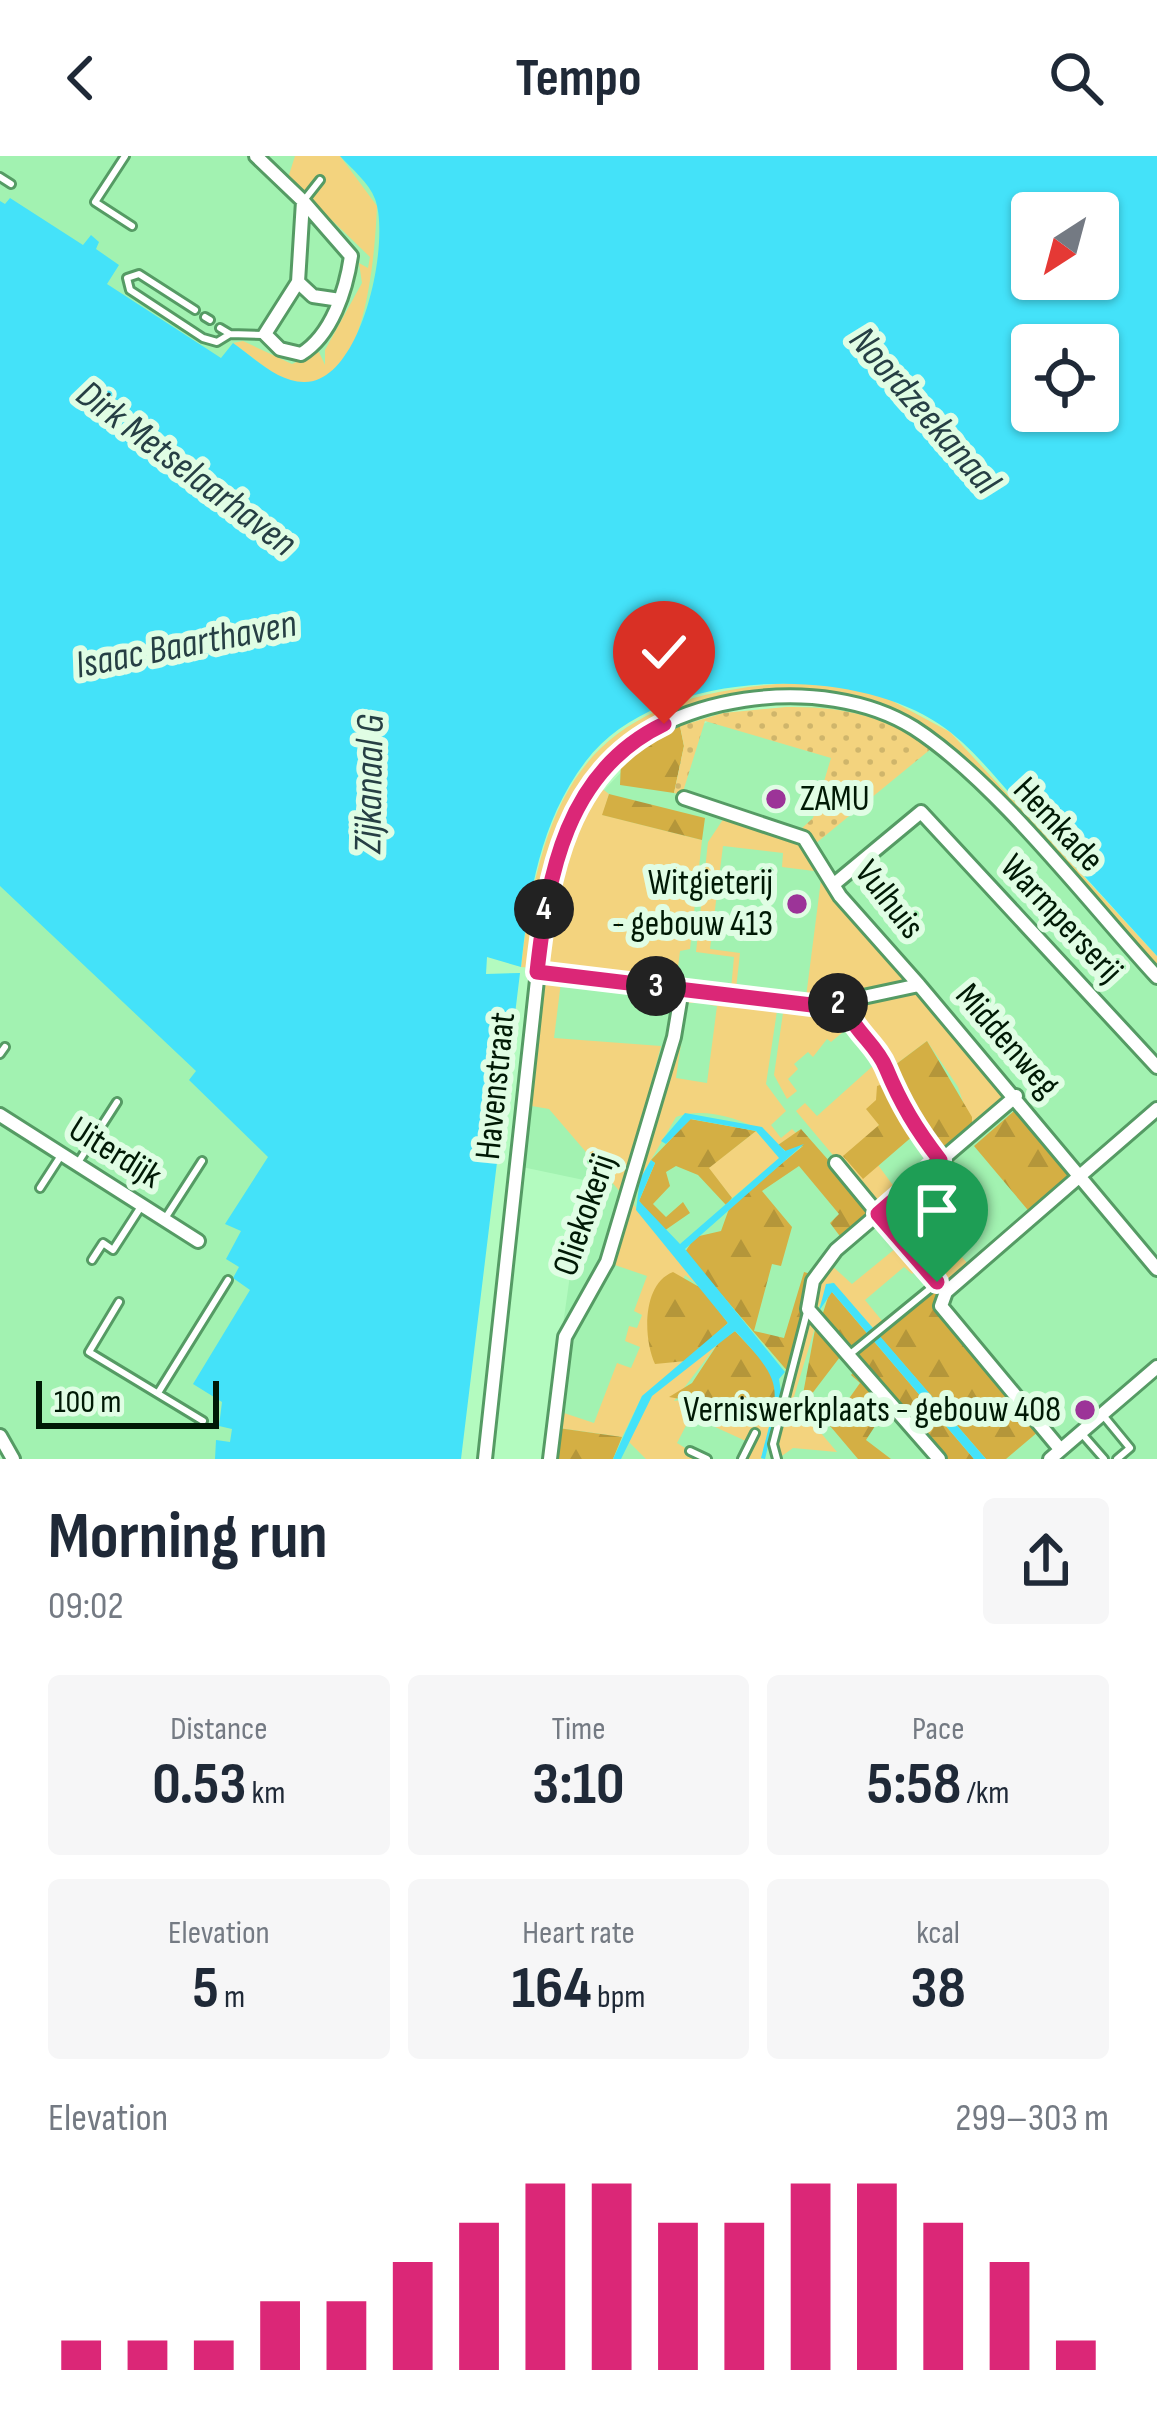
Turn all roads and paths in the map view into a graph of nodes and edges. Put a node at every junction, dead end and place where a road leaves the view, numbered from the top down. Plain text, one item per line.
1 (125, 156) edge
2 (256, 156) edge
3 (0, 177) edge
4 (320, 180) dead end
5 (10, 184) dead end
6 (303, 201) junction
7 (132, 226) dead end
8 (298, 282) junction
9 (340, 300) junction
10 (202, 315) dead end
11 (220, 328) dead end
12 (230, 334) junction
13 (265, 334) junction
14 (906, 724) joint
15 (684, 798) dead end
16 (833, 885) junction
17 (537, 972) junction
18 (1157, 977) edge
19 (919, 985) junction
20 (682, 989) junction
21 (845, 1003) junction
22 (1157, 1067) edge
23 (1016, 1096) junction
24 (117, 1102) dead end
25 (1157, 1109) edge
26 (0, 1115) edge
27 (62, 1154) junction
28 (940, 1160) junction
29 (202, 1161) dead end
30 (836, 1163) dead end
31 (77, 1164) junction
32 (1081, 1173) junction
33 (40, 1188) dead end
34 (142, 1205) junction
35 (878, 1214) junction
36 (164, 1220) junction
37 (198, 1241) dead end
38 (92, 1260) dead end
39 (1157, 1269) edge
40 (228, 1280) dead end
41 (941, 1294) junction
42 (119, 1302) dead end
43 (808, 1309) junction
44 (849, 1355) junction
45 (1157, 1367) edge
46 (158, 1393) junction
47 (1102, 1414) junction
48 (203, 1420) dead end
49 (1081, 1432) junction
50 (754, 1433) dead end
51 (0, 1436) edge
52 (690, 1451) dead end
53 (1058, 1452) edge
54 (773, 1456) edge
55 (13, 1459) edge
56 (484, 1459) edge
57 (550, 1459) edge
58 (707, 1459) edge
59 (742, 1459) edge
60 (939, 1459) edge
61 (1075, 1459) edge
62 (1104, 1459) edge
63 (1118, 1459) edge

1 - 7 lane
2 - 6 street
3 - 5 lane
4 - 6 lane
6 - 8 street
6 - 9 street
8 - 9 street
8 - 13 street
9 - 13 street
10 - 12 lane
11 - 12 lane
12 - 13 lane
14 - 17 street, Havenstraat
14 - 18 street, Hemkade
15 - 16 street, Vulhuis
16 - 19 street, Vulhuis
16 - 22 street, Warmperserij
17 - 20 street, Middenweg
17 - 56 street, Havenstraat
19 - 21 street, Middenweg
19 - 23 street, Middenweg
20 - 21 street, Middenweg
20 - 57 street, Oliekokerij
21 - 28 street
23 - 28 street
23 - 32 street, Middenweg
24 - 31 lane
25 - 32 street
26 - 27 street, Uiterdijk
27 - 31 street, Uiterdijk
27 - 33 lane
28 - 35 street
29 - 36 lane
30 - 35 street
31 - 34 street, Uiterdijk
32 - 39 street, Middenweg
32 - 41 street
34 - 36 street, Uiterdijk
34 - 38 lane
35 - 41 lane
35 - 43 street
36 - 37 street, Uiterdijk
40 - 46 lane
41 - 44 lane
41 - 53 street
42 - 46 lane
43 - 44 street
43 - 54 lane
44 - 60 street
45 - 47 street
46 - 48 lane
47 - 49 street
47 - 63 lane
49 - 53 street
49 - 62 lane
50 - 59 lane
51 - 55 street
52 - 58 lane
53 - 61 lane

